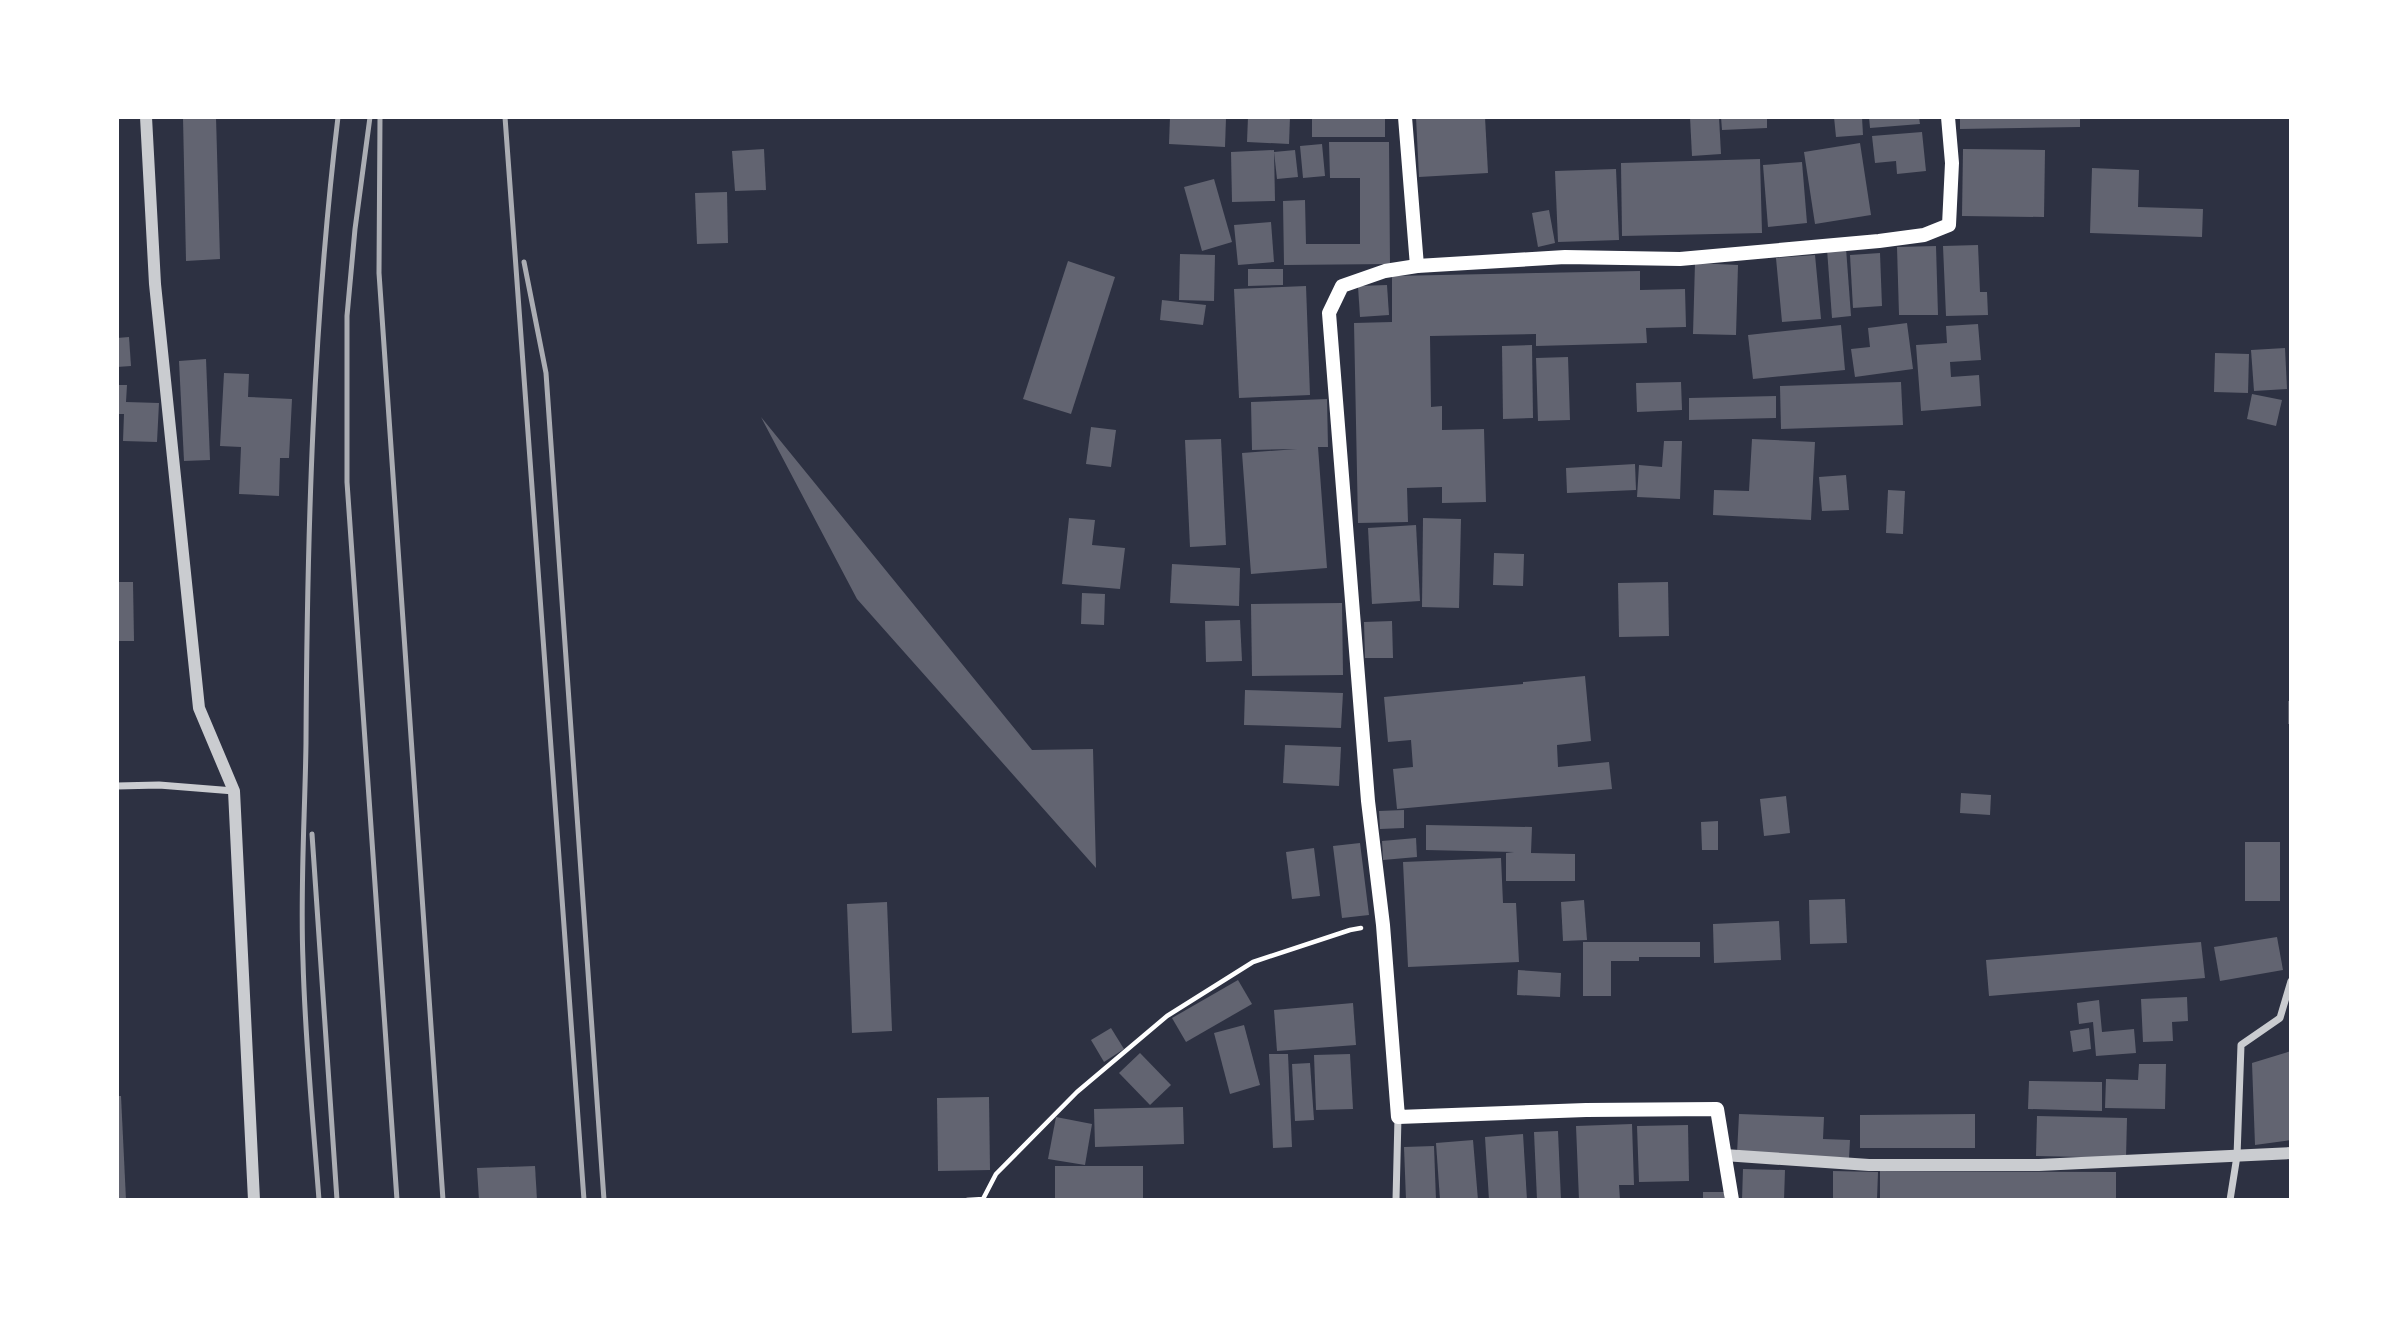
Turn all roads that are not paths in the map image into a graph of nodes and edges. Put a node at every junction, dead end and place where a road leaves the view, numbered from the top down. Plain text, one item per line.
1 (146, 117) edge
2 (1405, 117) edge
3 (1948, 117) edge
4 (1418, 267) junction
5 (117, 786) edge
6 (234, 791) junction
7 (2291, 981) edge
8 (1398, 1117) junction
9 (2291, 1153) edge
10 (1724, 1155) junction
11 (2237, 1156) junction
12 (254, 1200) edge
13 (1396, 1200) edge
14 (1732, 1200) edge
15 (2230, 1200) edge

1 - 6 street
2 - 4 main road
3 - 4 main road
4 - 8 main road
5 - 6 street
6 - 12 street
7 - 11 street
8 - 10 main road
8 - 13 street
9 - 11 street
10 - 11 street
10 - 14 main road
11 - 15 street

